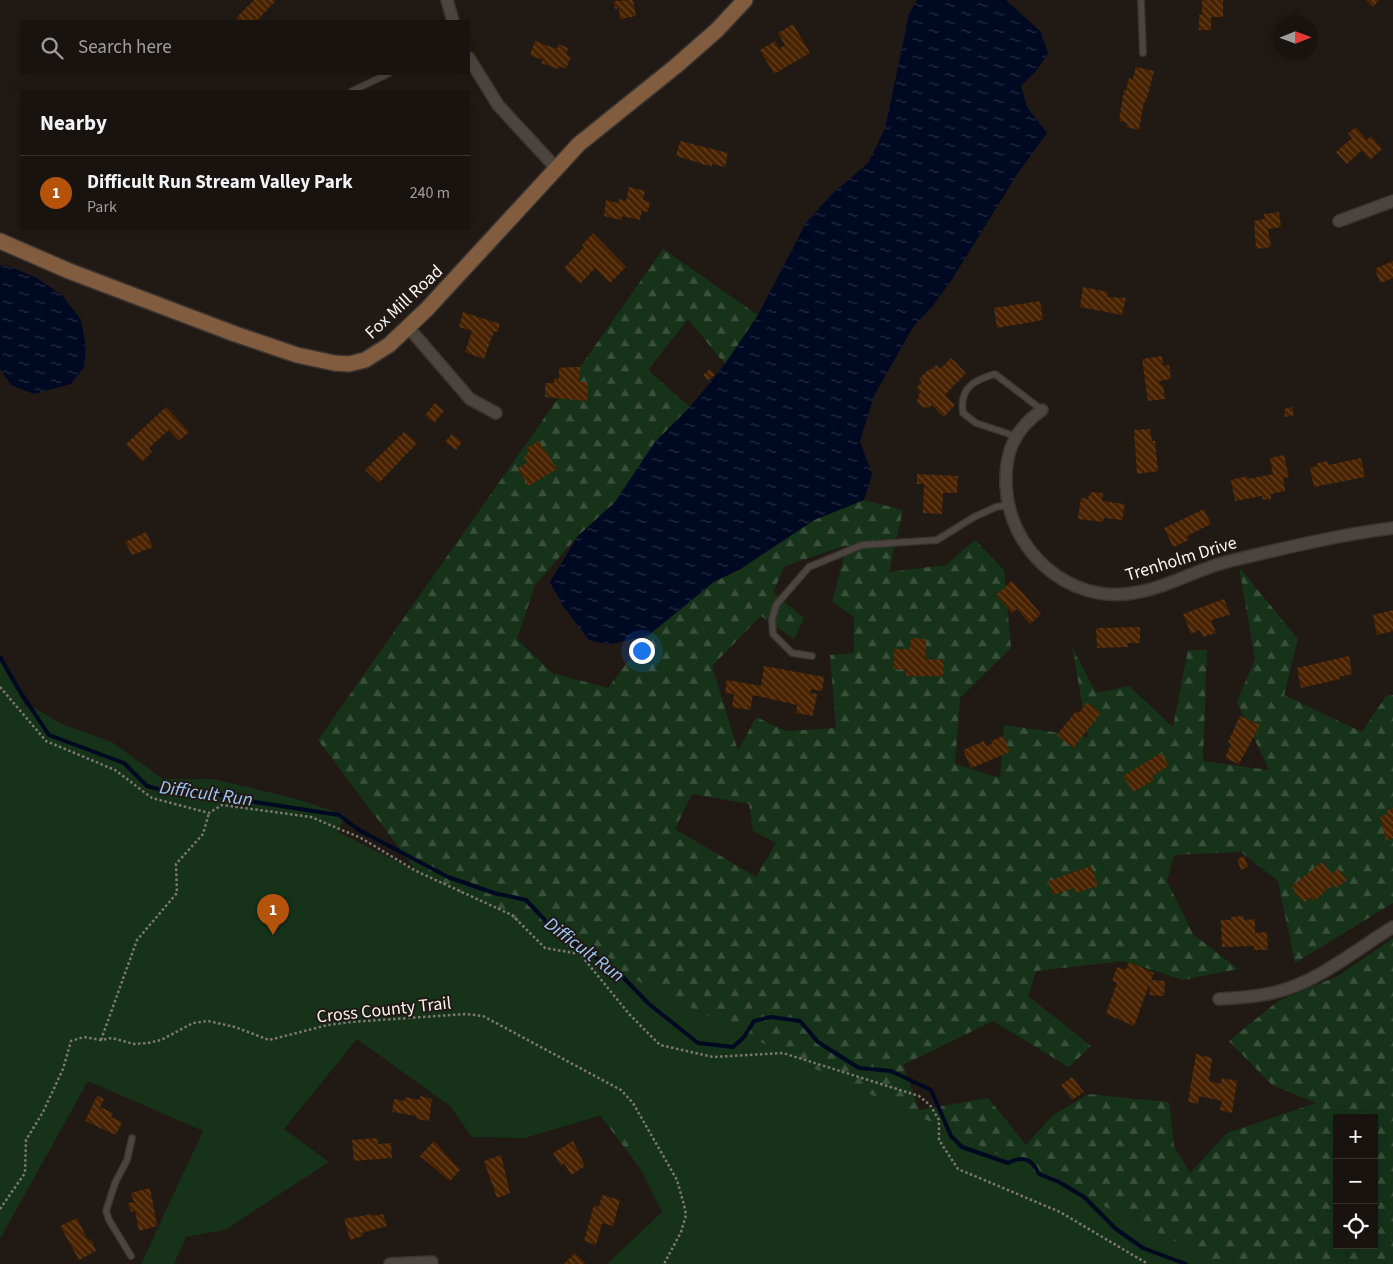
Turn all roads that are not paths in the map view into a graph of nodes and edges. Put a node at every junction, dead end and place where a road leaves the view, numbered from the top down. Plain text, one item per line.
1 (447, 0) edge
2 (745, 0) edge
3 (1141, 0) edge
4 (452, 20) edge
5 (1143, 53) dead end
6 (470, 60) edge
7 (386, 75) edge
8 (354, 90) edge
9 (557, 168) junction
10 (1393, 201) edge
11 (1339, 221) dead end
12 (0, 241) edge
13 (408, 327) junction
14 (1042, 410) joint
15 (496, 414) dead end
16 (1016, 436) junction
17 (1008, 506) junction
18 (1393, 528) edge
19 (812, 656) dead end
20 (1393, 927) edge
21 (1219, 1000) dead end
22 (132, 1138) dead end
23 (131, 1256) dead end
24 (432, 1262) dead end
25 (390, 1264) edge

1 - 4 street
2 - 9 main road, Fox Mill Road
3 - 5 lane
6 - 9 street
7 - 8 lane
9 - 13 main road, Fox Mill Road
10 - 11 street
12 - 13 main road, Fox Mill Road
13 - 15 street
14 - 16 street, Trenholm Drive
14 - 16 lane
16 - 17 street, Trenholm Drive
17 - 18 street, Trenholm Drive
17 - 19 lane
20 - 21 street
22 - 23 lane
24 - 25 street

